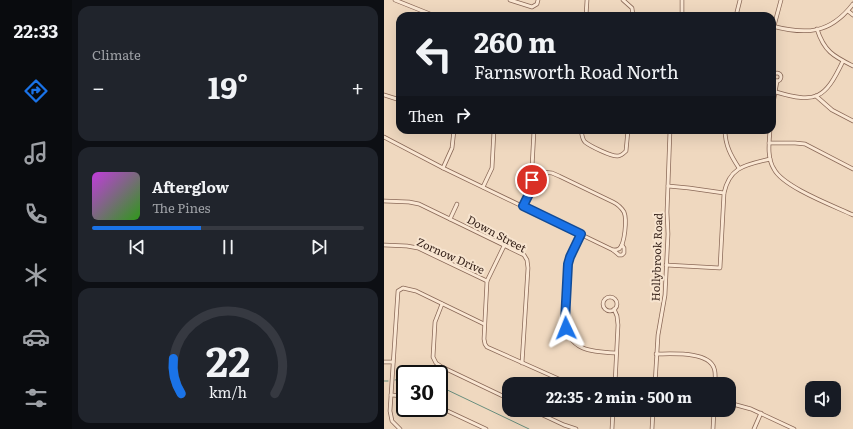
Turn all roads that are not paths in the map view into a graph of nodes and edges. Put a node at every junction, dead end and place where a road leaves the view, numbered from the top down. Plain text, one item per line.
1 (395, 0) edge
2 (510, 0) edge
3 (538, 0) edge
4 (587, 0) edge
5 (624, 0) edge
6 (682, 0) edge
7 (740, 0) edge
8 (781, 0) edge
9 (853, 4) edge
10 (848, 11) junction
11 (425, 12) edge
12 (586, 12) edge
13 (633, 12) edge
14 (682, 12) edge
15 (737, 12) edge
16 (853, 15) edge
17 (776, 16) edge
18 (776, 27) edge
19 (817, 30) junction
20 (843, 61) junction
21 (853, 66) edge
22 (777, 81) dead end
23 (776, 92) joint
24 (384, 95) edge
25 (816, 96) junction
26 (396, 99) edge
27 (853, 121) edge
28 (454, 134) edge
29 (494, 134) edge
30 (534, 134) edge
31 (582, 134) edge
32 (628, 134) edge
33 (670, 134) edge
34 (725, 134) edge
35 (770, 134) edge
36 (384, 137) edge
37 (769, 143) junction
38 (770, 159) junction
39 (443, 168) junction
40 (739, 168) junction
41 (853, 169) edge
42 (532, 171) junction
43 (668, 186) junction
44 (483, 187) junction
45 (724, 193) junction
46 (384, 201) edge
47 (457, 204) dead end
48 (523, 206) junction
49 (853, 215) edge
50 (450, 219) junction
51 (581, 234) junction
52 (384, 245) edge
53 (622, 245) junction
54 (504, 246) junction
55 (614, 250) junction
56 (666, 265) junction
57 (487, 281) junction
58 (442, 304) junction
59 (614, 309) junction
60 (484, 324) junction
61 (616, 353) junction
62 (656, 354) junction
63 (384, 362) edge
64 (393, 362) junction
65 (522, 363) junction
66 (554, 377) edge
67 (615, 377) edge
68 (655, 377) edge
69 (715, 377) edge
70 (391, 395) junction
71 (396, 395) edge
72 (502, 396) edge
73 (736, 404) edge
74 (448, 411) edge
75 (761, 413) junction
76 (547, 417) edge
77 (613, 417) edge
78 (653, 417) edge
79 (714, 417) edge
80 (400, 429) edge
81 (486, 429) edge
82 (576, 429) edge
83 (612, 429) edge
84 (652, 429) edge
85 (713, 429) edge
86 (754, 429) edge
87 (794, 429) edge

1 - 11 street
2 - 3 street
4 - 12 street
5 - 13 street
6 - 14 street
7 - 15 street
8 - 17 street
9 - 10 street
10 - 16 street
10 - 19 street
18 - 19 street
19 - 20 street
20 - 21 street
20 - 25 street
22 - 23 street
23 - 25 street
24 - 26 street
25 - 27 street
28 - 39 street
29 - 44 street
30 - 42 street
31 - 32 street
33 - 43 street, Hollybrook Road
34 - 40 street
35 - 37 street
36 - 39 street
37 - 38 street
37 - 41 street
38 - 40 street
38 - 49 street
39 - 44 street
40 - 45 street
42 - 48 street
42 - 53 street
43 - 45 street
43 - 56 street, Hollybrook Road
44 - 48 street
45 - 56 street
46 - 50 street, Down Street
47 - 50 street
48 - 51 street
50 - 54 street, Down Street
51 - 55 street
51 - 61 street
52 - 57 street, Zornow Drive
53 - 55 street
53 - 55 street
54 - 57 street
54 - 65 street, Down Street
56 - 62 street, Hollybrook Road
57 - 60 street
58 - 60 street
58 - 64 street
58 - 72 street
59 - 59 street
59 - 61 street
60 - 65 street
61 - 67 street
62 - 68 street, Hollybrook Road
62 - 69 street
63 - 64 street
64 - 70 street
65 - 66 street
70 - 71 street
70 - 80 street
73 - 75 street
74 - 81 street
75 - 86 street
75 - 87 street
76 - 82 street
77 - 83 street
78 - 84 street
79 - 85 street

